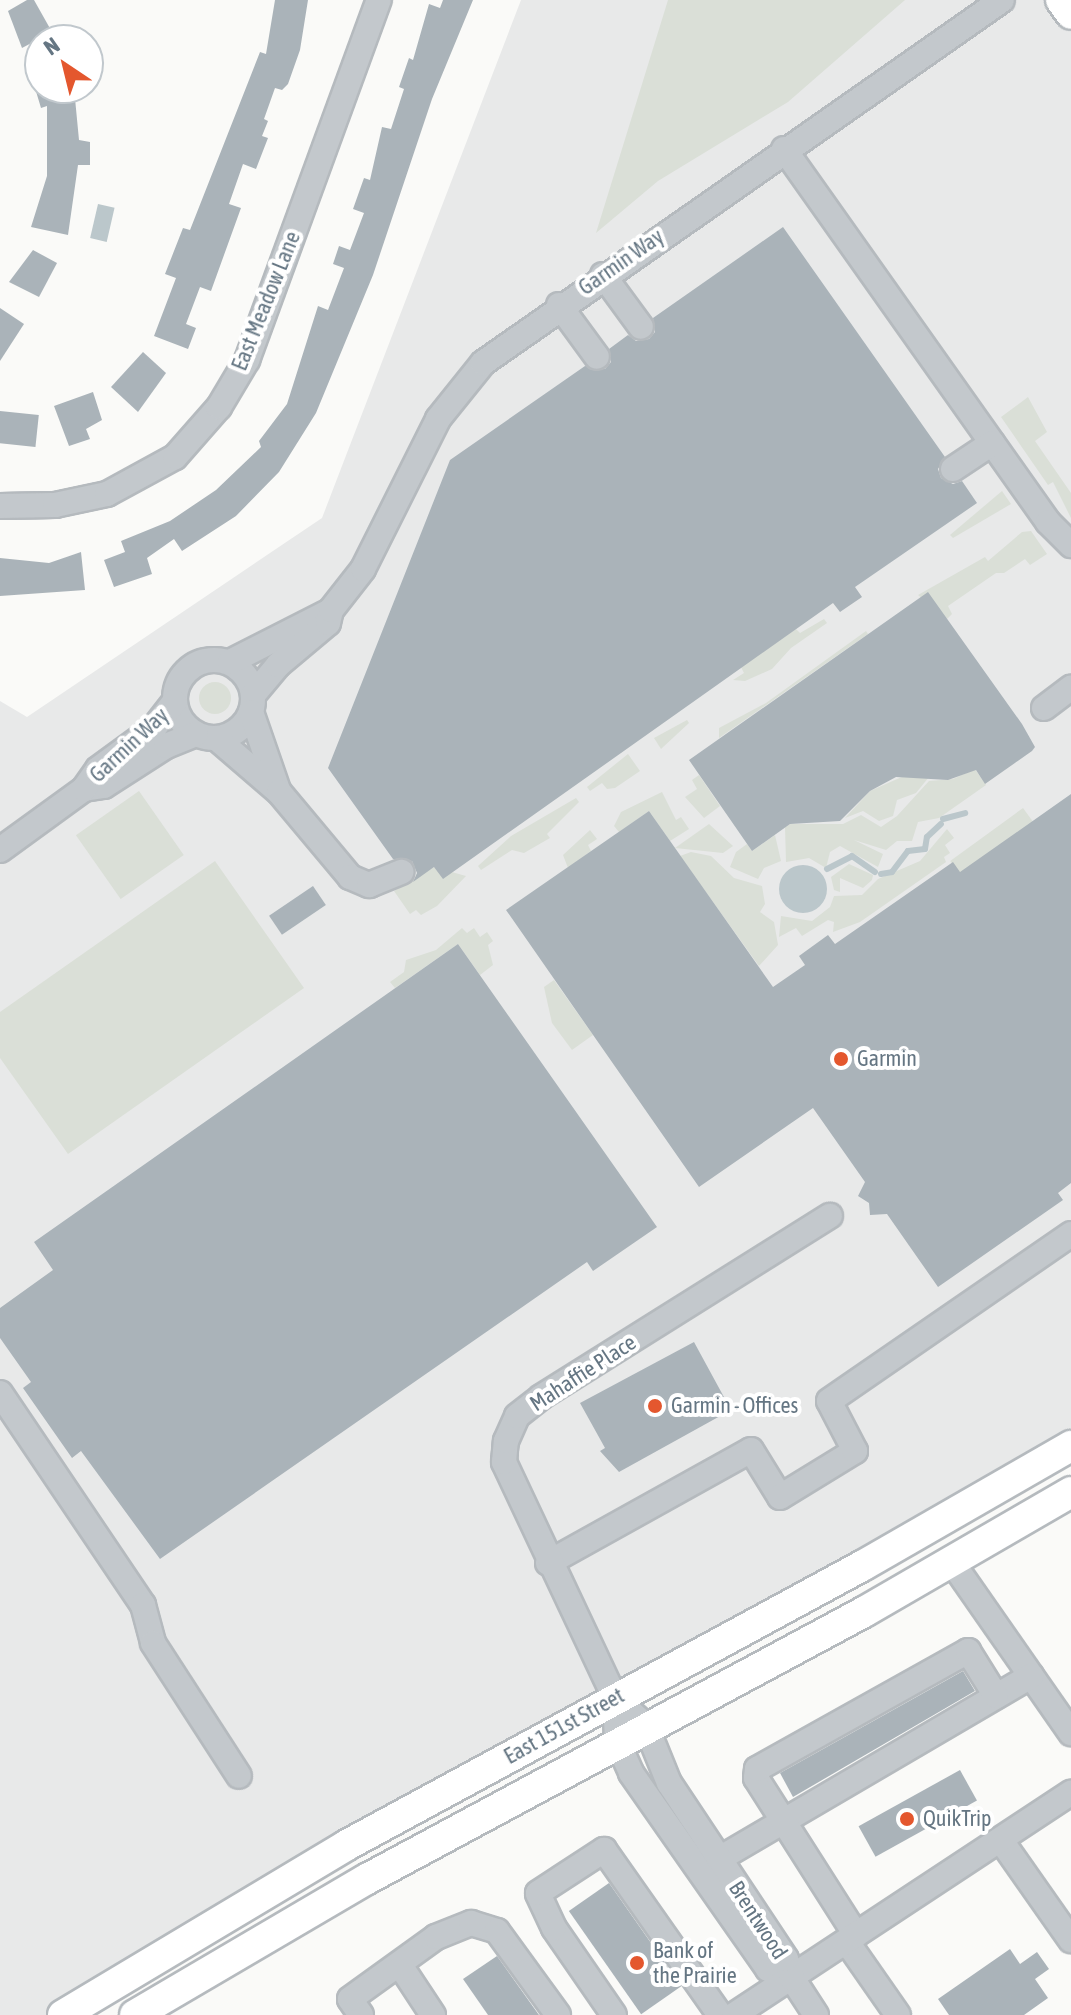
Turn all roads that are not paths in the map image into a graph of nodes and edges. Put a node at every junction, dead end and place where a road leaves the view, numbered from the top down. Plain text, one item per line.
1 (379, 0) edge
2 (1002, 0) edge
3 (1061, 0) edge
4 (1071, 14) edge
5 (784, 149) junction
6 (603, 275) junction
7 (559, 305) junction
8 (641, 327) dead end
9 (597, 357) dead end
10 (996, 449) junction
11 (958, 475) dead end
12 (0, 506) edge
13 (1071, 545) edge
14 (331, 610) junction
15 (230, 662) junction
16 (1071, 688) edge
17 (174, 702) junction
18 (252, 703) junction
19 (1044, 708) dead end
20 (206, 736) junction
21 (84, 789) junction
22 (279, 792) junction
23 (2, 842) edge
24 (402, 872) dead end
25 (830, 1216) dead end
26 (1071, 1234) edge
27 (0, 1393) edge
28 (1071, 1446) edge
29 (1071, 1469) edge
30 (1071, 1492) edge
31 (958, 1557) junction
32 (548, 1563) junction
33 (1031, 1676) junction
34 (996, 1696) junction
35 (615, 1698) junction
36 (646, 1726) junction
37 (1071, 1733) edge
38 (617, 1741) junction
39 (239, 1776) dead end
40 (1071, 1793) edge
41 (782, 1821) junction
42 (1002, 1842) junction
43 (719, 1859) junction
44 (851, 1938) junction
45 (1071, 1940) edge
46 (400, 1965) junction
47 (792, 1978) junction
48 (63, 2015) edge
49 (135, 2015) edge
50 (361, 2015) edge
51 (433, 2015) edge
52 (558, 2015) edge
53 (614, 2015) edge
54 (720, 2015) edge
55 (734, 2015) edge
56 (816, 2015) edge
57 (898, 2015) edge

1 - 12 street, East Meadow Lane
2 - 5 street, Garmin Way
3 - 4 main road
5 - 6 street, Garmin Way
5 - 10 street
6 - 7 street, Garmin Way
6 - 8 street
7 - 9 street
7 - 14 street, Garmin Way
10 - 11 street
10 - 13 street
14 - 15 street, Garmin Way
14 - 18 street, Garmin Way
15 - 17 street, Garmin Way
15 - 18 street
16 - 19 street
17 - 20 street, Garmin Way
17 - 21 street, Garmin Way
18 - 20 street, Garmin Way
18 - 22 street
20 - 21 street, Garmin Way
20 - 22 street
21 - 23 street, Garmin Way
22 - 24 street
25 - 32 street, Mahaffie Place
26 - 32 street
27 - 39 street
28 - 35 main road, East 151st Street
29 - 31 main road
30 - 31 main road, East 151st Street
31 - 33 street
31 - 36 main road, East 151st Street
32 - 35 street, Mahaffie Place
33 - 34 street
33 - 37 street
34 - 41 street
34 - 41 street
35 - 36 street, Brentwood
35 - 38 street, Brentwood
35 - 48 main road, East 151st Street
36 - 38 main road, East 151st Street
36 - 43 street, Brentwood
38 - 47 street, Brentwood
38 - 49 main road, East 151st Street
40 - 42 street
41 - 43 street
41 - 44 street
42 - 44 street
42 - 45 street
43 - 47 street, Brentwood
44 - 47 street
44 - 57 street
46 - 50 street
46 - 51 street
46 - 52 street
47 - 55 street
47 - 56 street
53 - 54 street

